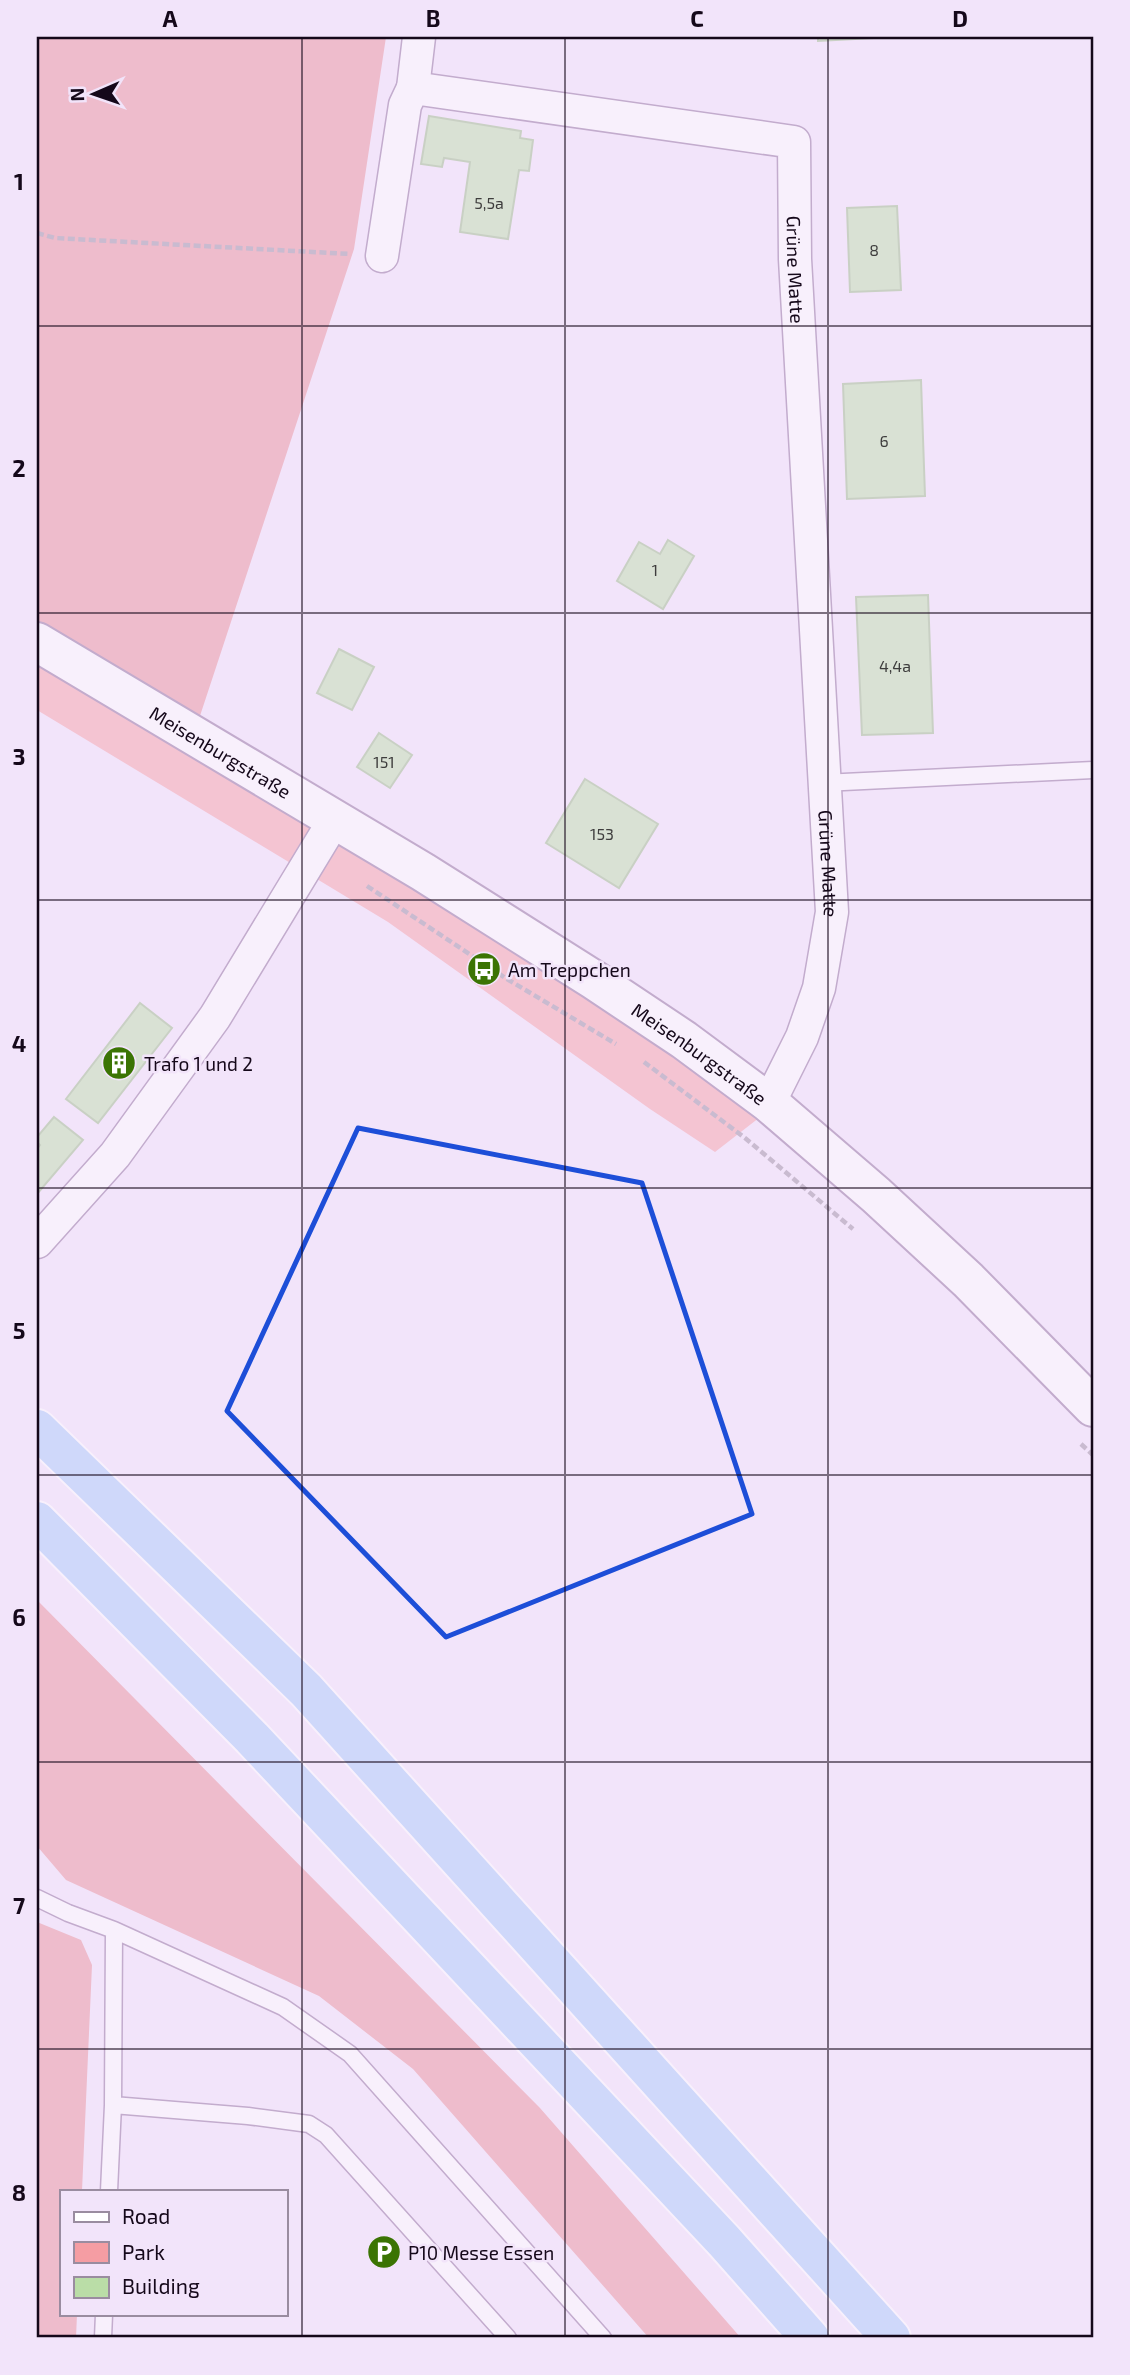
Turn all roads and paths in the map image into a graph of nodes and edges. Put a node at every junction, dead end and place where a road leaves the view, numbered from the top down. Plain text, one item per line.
1 (419, 37) edge
2 (413, 88) junction
3 (37, 233) edge
4 (382, 256) joint
5 (37, 642) edge
6 (1093, 770) edge
7 (823, 783) junction
8 (335, 819) junction
9 (315, 852) junction
10 (620, 1046) dead end
11 (642, 1060) dead end
12 (769, 1103) junction
13 (861, 1236) dead end
14 (37, 1242) edge
15 (1084, 1422) edge
16 (37, 1429) edge
17 (1093, 1455) edge
18 (37, 1521) edge
19 (37, 1898) edge
20 (114, 1930) junction
21 (113, 2105) junction
22 (109, 2190) edge
23 (104, 2316) edge
24 (103, 2338) edge
25 (509, 2338) edge
26 (603, 2338) edge
27 (810, 2338) edge
28 (891, 2338) edge

1 - 2 street
2 - 4 street
2 - 7 street, Grüne Matte
3 - 4 path
5 - 8 main road, Meisenburgstraße
6 - 7 lane, Grüne Matte
7 - 12 street, Grüne Matte
8 - 9 street
8 - 12 main road, Meisenburgstraße
9 - 10 path
9 - 14 street
11 - 13 path
12 - 15 main road, Meisenburgstraße
15 - 17 path
16 - 28 highway
18 - 27 highway
19 - 20 lane
20 - 21 lane
20 - 26 lane
21 - 22 lane
21 - 25 lane
23 - 24 lane

